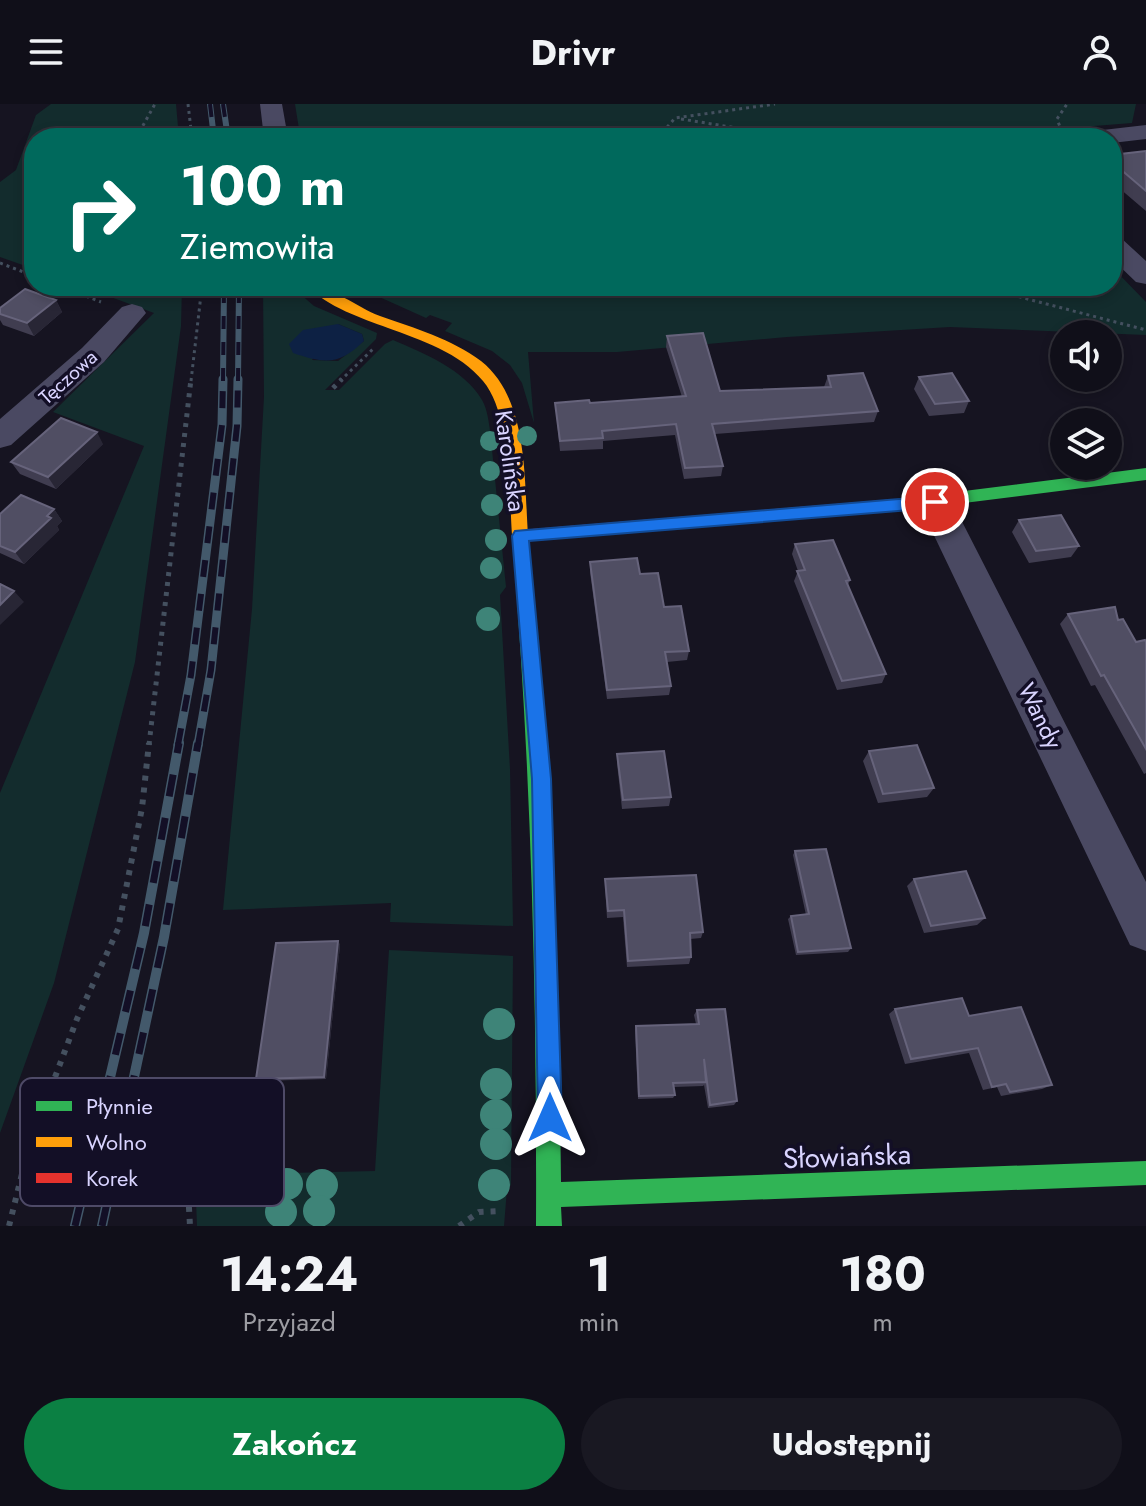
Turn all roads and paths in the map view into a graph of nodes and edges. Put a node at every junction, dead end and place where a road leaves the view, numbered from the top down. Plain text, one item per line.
1 (155, 104) edge
2 (188, 104) edge
3 (271, 104) edge
4 (775, 104) edge
5 (1067, 104) edge
6 (675, 118) junction
7 (142, 128) edge
8 (191, 128) edge
9 (275, 128) edge
10 (666, 128) edge
11 (737, 128) edge
12 (1060, 128) edge
13 (1146, 132) edge
14 (1122, 135) edge
15 (1122, 253) edge
16 (0, 263) edge
17 (24, 272) edge
18 (1146, 276) edge
19 (87, 296) edge
20 (201, 296) edge
21 (329, 296) edge
22 (1016, 296) edge
23 (132, 313) joint
24 (1146, 330) edge
25 (377, 345) dead end
26 (333, 388) dead end
27 (0, 437) edge
28 (1146, 474) edge
29 (935, 502) junction
30 (520, 536) junction
31 (1146, 929) edge
32 (55, 1078) edge
33 (1146, 1173) edge
34 (20, 1182) edge
35 (550, 1195) junction
36 (189, 1206) edge
37 (9, 1226) edge
38 (190, 1226) edge
39 (549, 1226) edge

1 - 7 path
2 - 8 path
3 - 9 street
4 - 6 path
5 - 12 path
6 - 10 path
6 - 11 path
13 - 14 street
15 - 18 street
16 - 17 path
19 - 23 path
20 - 32 path
21 - 30 street, Karolińska
22 - 24 path
23 - 27 street, Tęczowa
25 - 26 path
28 - 29 street
29 - 30 street
29 - 31 street, Wandy
30 - 35 street, Karolińska
33 - 35 street, Słowiańska
34 - 37 path
35 - 39 street, Karolińska
36 - 38 path

